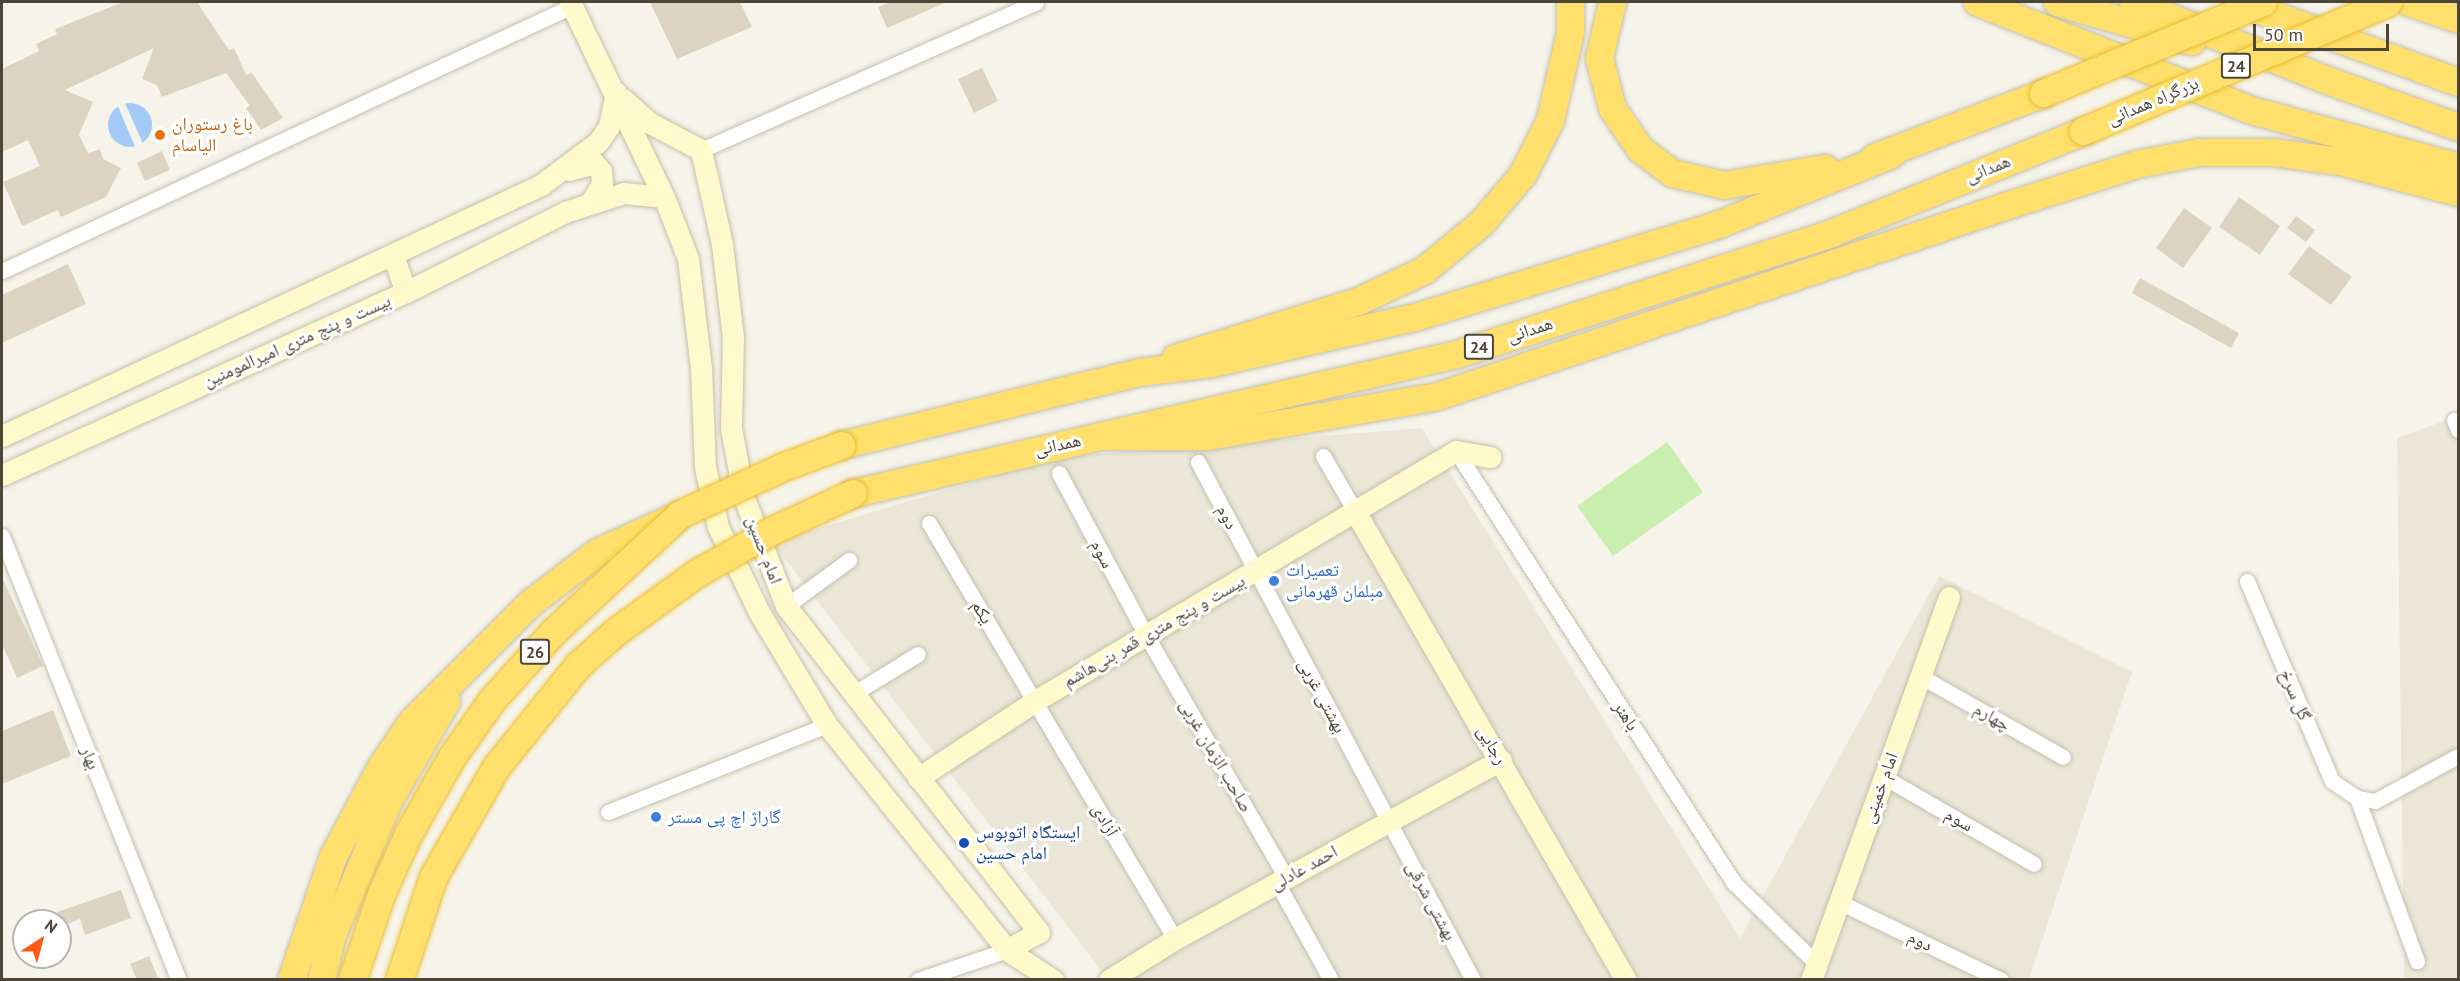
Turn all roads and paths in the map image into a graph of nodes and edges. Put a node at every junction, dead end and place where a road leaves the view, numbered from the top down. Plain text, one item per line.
1 (1036, 2) edge
2 (1570, 2) edge
3 (1612, 2) edge
4 (1977, 2) edge
5 (2057, 2) edge
6 (2133, 2) edge
7 (2238, 2) edge
8 (2263, 2) edge
9 (2388, 2) edge
10 (2409, 2) edge
11 (571, 4) edge
12 (2458, 19) edge
13 (2327, 80) junction
14 (2458, 82) edge
15 (616, 93) junction
16 (2458, 127) edge
17 (2083, 131) joint
18 (701, 150) junction
19 (1891, 154) junction
20 (2458, 167) edge
21 (564, 171) junction
22 (2458, 192) edge
23 (664, 197) junction
24 (590, 202) junction
25 (393, 255) junction
26 (2, 271) edge
27 (406, 292) junction
28 (1139, 372) junction
29 (2, 436) edge
30 (1099, 436) junction
31 (1456, 451) junction
32 (1323, 456) dead end
33 (1490, 457) dead end
34 (1198, 462) dead end
35 (1059, 473) dead end
36 (2, 475) edge
37 (853, 493) joint
38 (1356, 513) junction
39 (680, 514) junction
40 (929, 523) dead end
41 (2, 536) edge
42 (849, 560) dead end
43 (1256, 571) junction
44 (2247, 581) dead end
45 (1949, 597) dead end
46 (786, 606) junction
47 (1146, 635) junction
48 (918, 654) dead end
49 (472, 659) junction
50 (1920, 676) junction
51 (853, 694) junction
52 (1035, 701) junction
53 (827, 725) junction
54 (2458, 756) edge
55 (2063, 757) dead end
56 (1501, 760) junction
57 (1884, 777) junction
58 (918, 778) junction
59 (2357, 798) junction
60 (608, 812) dead end
61 (1388, 822) junction
62 (2034, 864) dead end
63 (1281, 880) junction
64 (1839, 902) junction
65 (1175, 939) junction
66 (1006, 950) junction
67 (2417, 961) dead end
68 (1814, 971) edge
69 (352, 978) edge
70 (179, 980) edge
71 (291, 980) edge
72 (321, 980) edge
73 (399, 980) edge
74 (918, 980) edge
75 (1053, 980) edge
76 (1109, 980) edge
77 (1331, 980) edge
78 (1473, 980) edge
79 (1626, 980) edge
80 (2001, 980) edge

1 - 18 street
2 - 28 highway
3 - 19 highway
4 - 20 highway
5 - 13 highway
6 - 13 highway
7 - 14 highway
8 - 19 highway, bridge
9 - 17 highway, بزرگراه همدانی / 24, bridge
10 - 12 highway
11 - 15 main road, امام حسین
11 - 26 street
13 - 16 highway
15 - 18 main road, امام حسین
15 - 21 main road
15 - 23 main road, امام حسین
17 - 30 highway, همدانی / 24
18 - 46 main road, امام حسین
19 - 28 highway
21 - 24 main road
21 - 25 main road, بیست و پنج متری امیرالمومنین
22 - 30 highway
23 - 24 main road, بیست و پنج متری امیرالمومنین
23 - 53 main road, امام حسین
24 - 27 main road, بیست و پنج متری امیرالمومنین
25 - 27 main road
25 - 29 main road, بیست و پنج متری امیرالمومنین
27 - 36 main road, بیست و پنج متری امیرالمومنین
28 - 39 highway, 26, bridge
30 - 37 highway, همدانی / 24
31 - 33 main road
31 - 38 main road, بیست و پنج متری قمر بنی‌هاشم
31 - 68 street, باهنر
32 - 38 street
34 - 43 street, دوم
35 - 47 street, سوم
37 - 73 highway, 26, bridge
38 - 43 main road, بیست و پنج متری قمر بنی‌هاشم
38 - 56 main road, رجایی
39 - 49 highway
39 - 69 highway, 26, bridge
40 - 52 street, یکم
41 - 70 street, بهار
42 - 46 street
43 - 47 main road, بیست و پنج متری قمر بنی‌هاشم
43 - 61 street, بهشتی غربی
44 - 59 street, گل سرخ
45 - 50 main road, امام خمینی
46 - 51 main road, امام حسین
47 - 52 main road, بیست و پنج متری قمر بنی‌هاشم
47 - 63 street, صاحب الزمان غربی
48 - 51 street
49 - 71 highway
49 - 72 highway
50 - 55 street, چهارم
50 - 57 main road, امام خمینی
51 - 58 main road, امام حسین
52 - 58 main road, بیست و پنج متری قمر بنی‌هاشم
52 - 65 street, آزادی
53 - 60 street
53 - 66 main road, امام حسین
54 - 59 street
56 - 61 main road, احمد عادلی
56 - 79 main road, رجایی
57 - 62 street, سوم
57 - 64 main road, امام خمینی
58 - 66 main road, امام حسین
59 - 67 street
61 - 63 main road, احمد عادلی
61 - 78 street, بهشتی شرقی
63 - 65 main road, احمد عادلی
63 - 77 street, صاحب الزمان غربی
64 - 68 main road, امام خمینی
64 - 80 street, دوم
65 - 76 main road, احمد عادلی
66 - 74 street
66 - 75 main road, امام حسین

